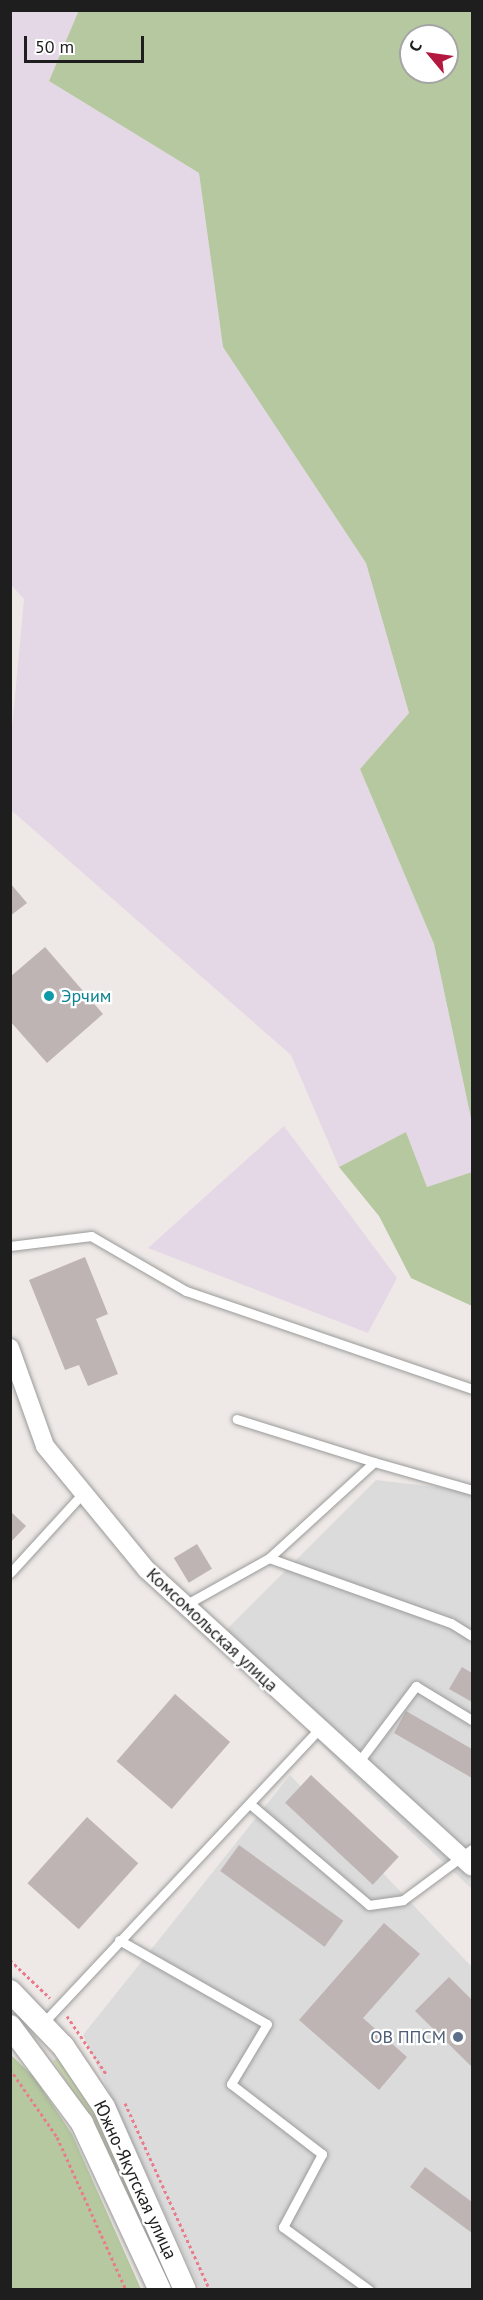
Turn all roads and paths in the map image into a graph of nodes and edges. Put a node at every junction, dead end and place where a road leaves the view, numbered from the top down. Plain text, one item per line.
1 (10, 1246) edge
2 (10, 1348) edge
3 (472, 1389) edge
4 (237, 1419) dead end
5 (374, 1462) junction
6 (472, 1490) edge
7 (83, 1493) junction
8 (269, 1558) junction
9 (10, 1573) edge
10 (183, 1606) junction
11 (472, 1636) edge
12 (472, 1720) edge
13 (319, 1729) junction
14 (357, 1764) junction
15 (250, 1804) junction
16 (469, 1858) edge
17 (119, 1940) junction
18 (10, 1991) edge
19 (44, 2022) junction
20 (10, 2024) edge
21 (10, 2069) edge
22 (126, 2289) edge
23 (160, 2289) edge
24 (185, 2289) edge
25 (369, 2289) edge

1 - 3 lane
2 - 7 street, Комсомольская улица
4 - 5 lane
5 - 6 lane
5 - 8 lane
7 - 9 lane
7 - 10 street, Комсомольская улица
8 - 10 lane
8 - 11 lane
10 - 13 street, Комсомольская улица
12 - 14 lane
13 - 14 street, Комсомольская улица
13 - 15 lane
14 - 16 street, Комсомольская улица
15 - 16 lane
15 - 17 lane
17 - 19 lane
17 - 25 lane
18 - 19 street, Южно-Якутская улица
19 - 20 street
19 - 24 street, Южно-Якутская улица
20 - 23 street, Южно-Якутская улица
21 - 22 path

